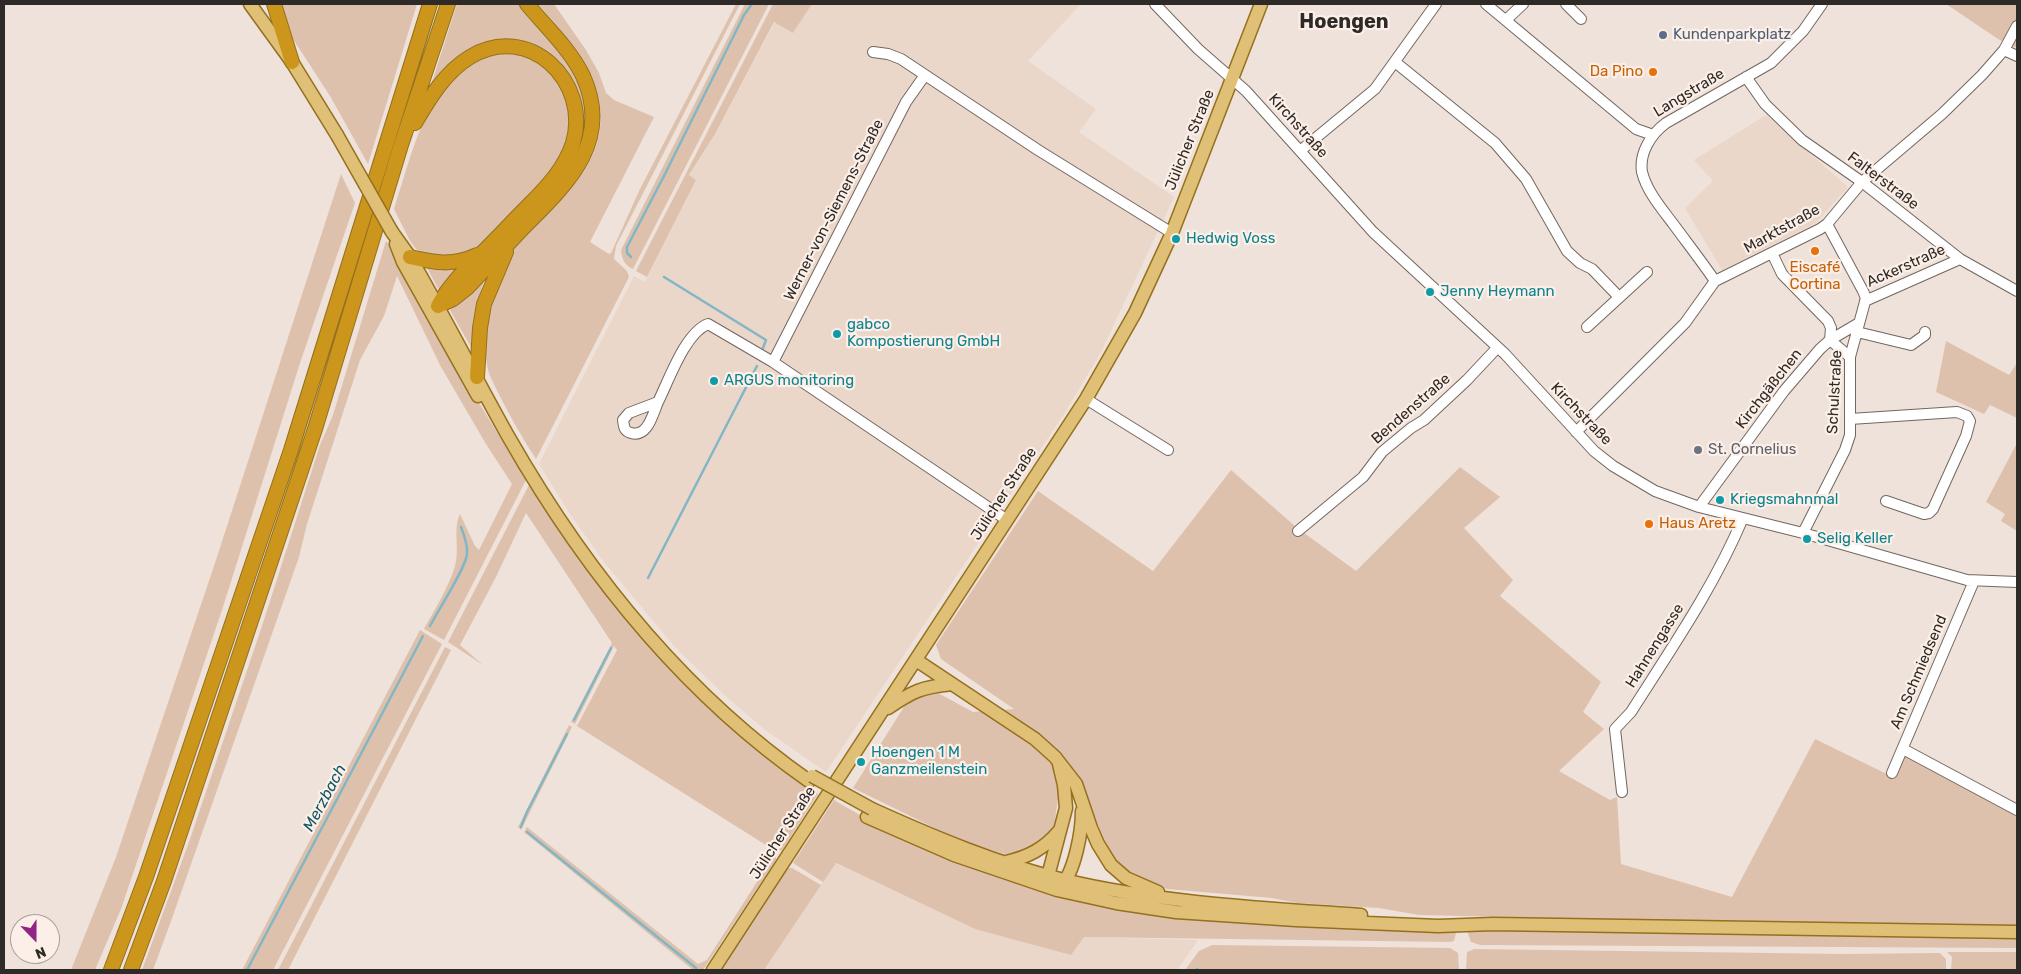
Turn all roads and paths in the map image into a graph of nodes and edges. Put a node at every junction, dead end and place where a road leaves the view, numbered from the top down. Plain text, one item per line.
1 (250, 4) edge
2 (274, 4) edge
3 (430, 4) edge
4 (448, 4) edge
5 (527, 4) edge
6 (1155, 4) edge
7 (1261, 4) edge
8 (1436, 4) edge
9 (1486, 4) edge
10 (1523, 4) edge
11 (1566, 4) edge
12 (1822, 4) edge
13 (1581, 19) dead end
14 (1506, 20) junction
15 (2017, 26) edge
16 (2004, 50) junction
17 (874, 52) dead end
18 (2017, 56) edge
19 (292, 62) junction
20 (1395, 62) junction
21 (925, 75) junction
22 (1746, 77) junction
23 (1232, 79) junction
24 (1653, 134) junction
25 (401, 146) junction
26 (1300, 151) junction
27 (1862, 182) junction
28 (1827, 224) junction
29 (392, 232) junction
30 (1172, 233) junction
31 (510, 242) junction
32 (482, 253) junction
33 (1772, 253) junction
34 (410, 257) junction
35 (1960, 259) junction
36 (1647, 272) dead end
37 (1715, 281) junction
38 (2017, 291) edge
39 (1619, 297) junction
40 (1865, 301) junction
41 (438, 306) junction
42 (1587, 327) dead end
43 (1858, 328) junction
44 (1926, 332) dead end
45 (1830, 340) junction
46 (1497, 348) junction
47 (1850, 357) junction
48 (773, 362) junction
49 (477, 377) junction
50 (1086, 399) junction
51 (658, 402) dead end
52 (1850, 419) junction
53 (1576, 432) junction
54 (508, 436) junction
55 (1168, 450) dead end
56 (1886, 501) dead end
57 (1699, 508) junction
58 (1742, 518) junction
59 (1006, 520) junction
60 (1298, 531) dead end
61 (1803, 533) junction
62 (1974, 581) junction
63 (2017, 582) edge
64 (916, 660) junction
65 (952, 684) junction
66 (882, 712) junction
67 (1903, 749) junction
68 (1059, 762) junction
69 (1892, 773) dead end
70 (1622, 792) dead end
71 (1082, 804) junction
72 (2017, 810) edge
73 (870, 813) junction
74 (1062, 827) junction
75 (1006, 862) junction
76 (1056, 883) junction
77 (1183, 901) junction
78 (1438, 923) junction
79 (2017, 932) edge
80 (111, 970) edge
81 (131, 970) edge
82 (713, 970) edge

1 - 19 main road
2 - 19 highway
3 - 80 highway
4 - 25 highway
5 - 31 highway
6 - 23 street, Kirchstraße
7 - 23 main road, Jülicher Straße
8 - 20 street
9 - 14 street
10 - 14 street
11 - 13 street
12 - 22 street, Langstraße
14 - 24 street
15 - 16 street, Marktstraße
16 - 18 street
16 - 27 street, Marktstraße
17 - 21 street
19 - 29 main road, bridge
20 - 26 street
20 - 39 street
21 - 30 street
21 - 48 street, Werner-von-Siemens-Straße
22 - 24 street, Langstraße
22 - 27 street, Falterstraße
23 - 26 street, Kirchstraße
23 - 30 main road, Jülicher Straße
24 - 37 street, Langstraße
25 - 32 highway
25 - 81 highway
26 - 46 street, Kirchstraße
27 - 28 street, Marktstraße
27 - 35 street, Falterstraße
28 - 33 street, Marktstraße
28 - 40 street
29 - 34 main road
29 - 54 main road
30 - 50 main road, Jülicher Straße
31 - 41 highway
31 - 49 highway
32 - 34 highway
32 - 41 highway
33 - 37 street, Marktstraße
33 - 45 street
34 - 41 main road
35 - 38 street, Falterstraße
35 - 40 street, Ackerstraße
36 - 39 street
37 - 53 street, Marktstraße
39 - 42 street
40 - 43 street, Schulstraße
41 - 49 main road
43 - 44 street
43 - 45 street, Kirchgäßchen
43 - 47 street, Schulstraße
45 - 47 street
45 - 57 street, Kirchgäßchen
46 - 53 street, Kirchstraße
46 - 60 street, Bendenstraße
47 - 52 street, Schulstraße
48 - 51 street
48 - 59 street
49 - 54 main road
50 - 55 street
50 - 59 main road, Jülicher Straße
52 - 56 street
52 - 61 street, Schulstraße
53 - 57 street, Kirchstraße
54 - 73 main road
57 - 58 street, Kirchstraße
58 - 61 street, Kirchstraße
58 - 70 street, Hahnengasse
59 - 64 main road, Jülicher Straße
61 - 62 street, Kirchstraße
62 - 63 street, Kirchstraße
62 - 67 street, Am Schmiedsend
64 - 65 main road
64 - 66 main road, Jülicher Straße
65 - 66 main road
65 - 68 main road
66 - 82 main road, Jülicher Straße
67 - 69 street, Am Schmiedsend
67 - 72 street
68 - 71 main road
68 - 74 main road
71 - 76 main road
71 - 77 main road
73 - 75 main road
73 - 76 main road
74 - 75 main road
74 - 76 main road
75 - 76 main road
76 - 77 main road
76 - 78 main road
77 - 78 main road
78 - 79 main road

